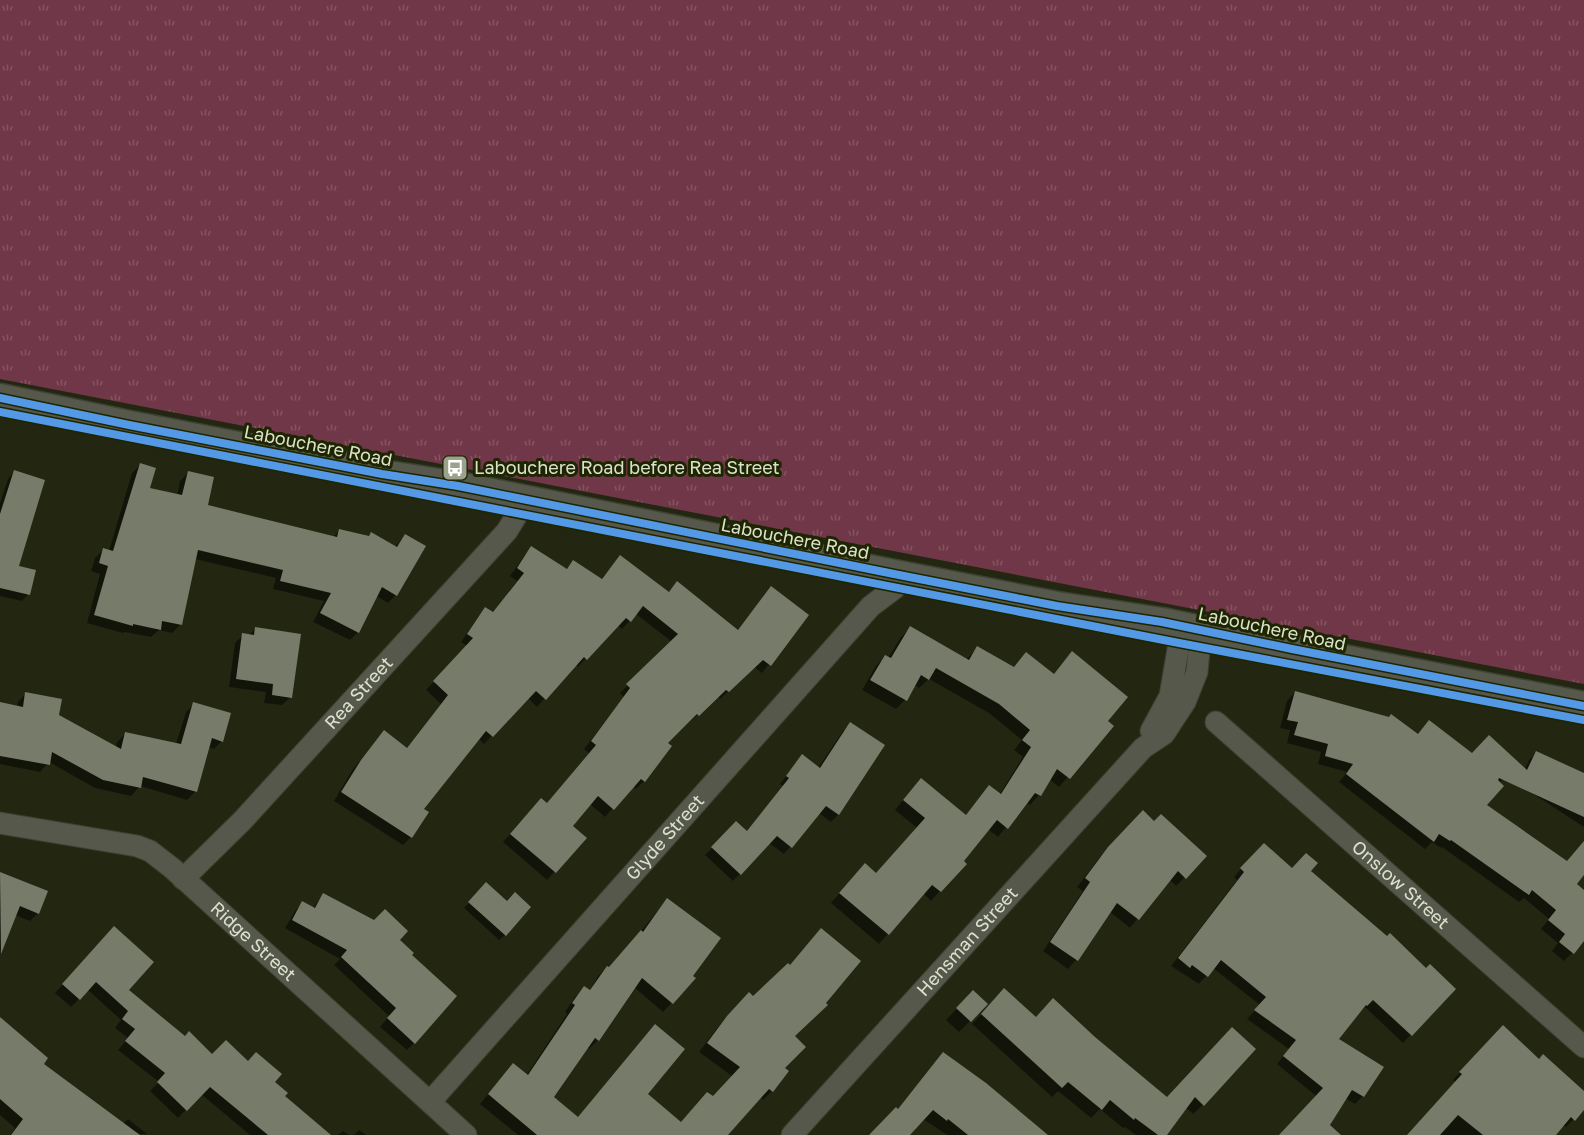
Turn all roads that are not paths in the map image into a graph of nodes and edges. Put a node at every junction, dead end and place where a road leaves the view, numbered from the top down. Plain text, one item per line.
1 (0, 398) edge
2 (0, 412) edge
3 (522, 507) junction
4 (897, 581) junction
5 (1190, 636) junction
6 (1584, 706) edge
7 (1584, 720) edge
8 (1216, 722) dead end
9 (0, 823) edge
10 (183, 879) junction
11 (1584, 1047) edge
12 (430, 1101) junction
13 (466, 1135) edge
14 (792, 1135) edge

1 - 3 main road, Labouchere Road
2 - 3 main road, Labouchere Road
3 - 4 main road, Labouchere Road
3 - 10 street, Rea Street
4 - 5 main road, Labouchere Road
4 - 12 street, Glyde Street
5 - 6 main road, Labouchere Road
5 - 7 main road, Labouchere Road
5 - 14 street, Hensman Street
8 - 11 street, Onslow Street
9 - 10 street, Ridge Street
10 - 12 street, Ridge Street
12 - 13 street, Ridge Street

